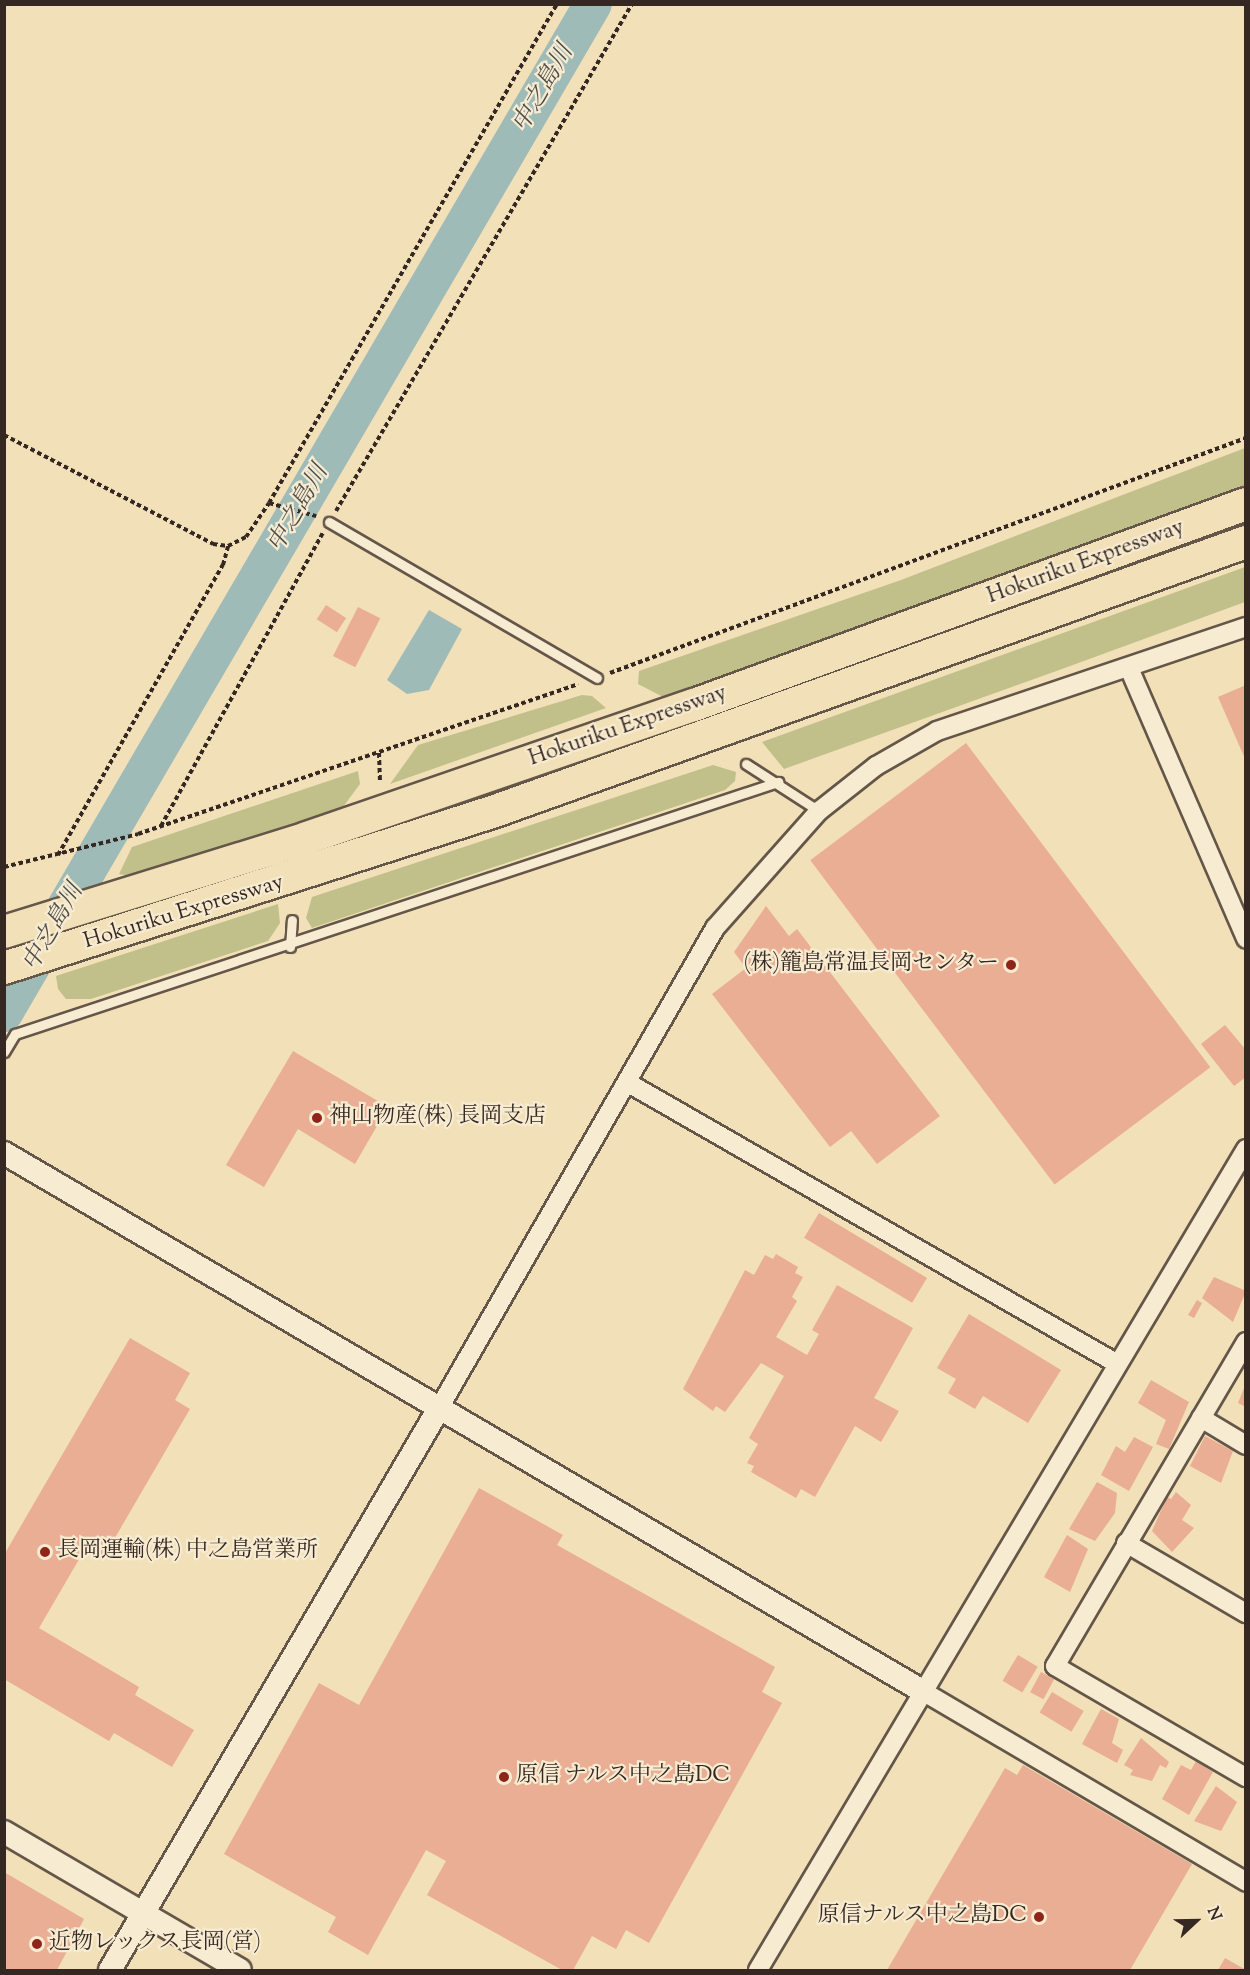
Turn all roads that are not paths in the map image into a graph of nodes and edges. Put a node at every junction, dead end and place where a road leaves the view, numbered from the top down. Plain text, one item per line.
1 (1245, 504) edge
2 (329, 522) road end
3 (1245, 542) edge
4 (1245, 627) edge
5 (1129, 669) junction
6 (597, 678) road end
7 (746, 764) dead end
8 (778, 782) junction
9 (819, 812) junction
10 (292, 920) dead end
11 (10, 930) edge
12 (1245, 939) edge
13 (290, 947) junction
14 (4, 968) edge
15 (4, 1052) edge
16 (630, 1084) junction
17 (1245, 1149) edge
18 (4, 1153) edge
19 (1245, 1342) edge
20 (1116, 1363) junction
21 (438, 1410) junction
22 (1201, 1418) junction
23 (1245, 1445) edge
24 (1126, 1543) junction
25 (1245, 1613) edge
26 (924, 1692) junction
27 (1245, 1777) edge
28 (4, 1832) edge
29 (1245, 1882) edge
30 (143, 1913) junction
31 (110, 1971) edge
32 (240, 1971) edge
33 (758, 1971) edge

1 - 11 highway, Hokuriku Expressway
2 - 6 lane
3 - 14 highway, Hokuriku Expressway
4 - 5 street
5 - 9 street
5 - 12 street
7 - 8 lane
8 - 9 lane
8 - 13 lane
9 - 16 street
10 - 13 lane
13 - 15 lane
16 - 20 street
16 - 21 street
17 - 20 street
18 - 21 street
19 - 22 street
20 - 26 street
21 - 26 street
21 - 30 street
22 - 23 street
22 - 24 street
24 - 25 street
24 - 27 street
26 - 29 street
26 - 33 street
28 - 30 street
30 - 31 street
30 - 32 street

